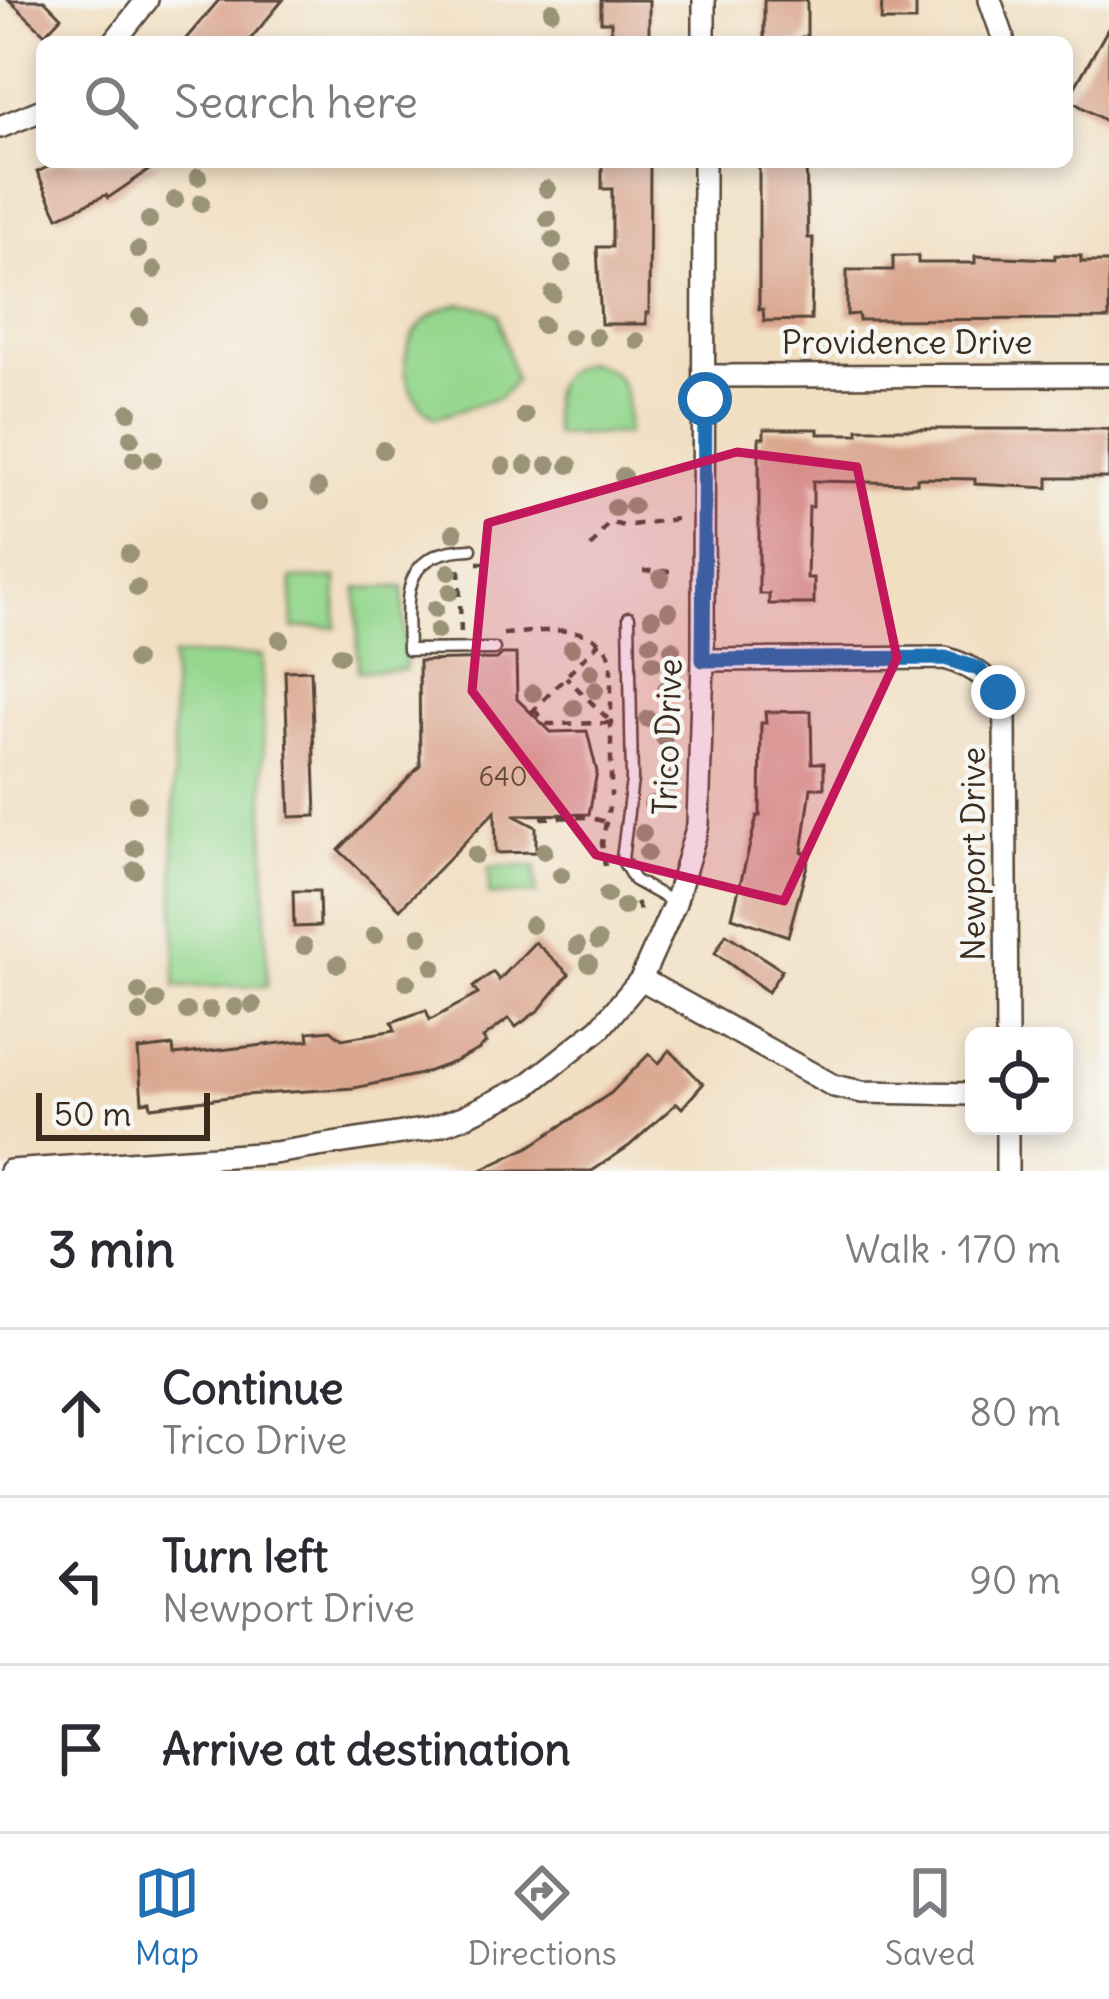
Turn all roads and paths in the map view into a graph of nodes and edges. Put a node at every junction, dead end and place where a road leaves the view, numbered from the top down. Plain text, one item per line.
1 (704, 0) edge
2 (990, 0) edge
3 (142, 2) edge
4 (118, 36) edge
5 (704, 36) edge
6 (1003, 36) edge
7 (36, 112) edge
8 (0, 127) edge
9 (704, 168) edge
10 (1109, 375) edge
11 (705, 376) junction
12 (676, 519) dead end
13 (591, 547) dead end
14 (471, 549) dead end
15 (495, 563) dead end
16 (643, 571) dead end
17 (676, 571) dead end
18 (629, 617) dead end
19 (481, 634) dead end
20 (501, 634) dead end
21 (603, 639) junction
22 (494, 649) dead end
23 (703, 660) junction
24 (566, 677) junction
25 (612, 723) junction
26 (541, 818) dead end
27 (607, 822) junction
28 (608, 874) dead end
29 (632, 896) dead end
30 (675, 904) junction
31 (642, 915) dead end
32 (641, 979) junction
33 (1007, 1027) edge
34 (965, 1094) edge
35 (1007, 1135) edge
36 (274, 1162) edge
37 (10, 1171) edge
38 (1007, 1171) edge

1 - 5 street
2 - 6 street
3 - 4 street
7 - 8 street
9 - 11 street, Trico Drive
10 - 11 street, Providence Drive
11 - 23 street, Trico Drive
12 - 13 path
14 - 22 lane
15 - 19 path
16 - 17 path
18 - 30 lane
20 - 21 path
21 - 24 path
21 - 25 path
23 - 30 street, Trico Drive
23 - 33 street, Newport Drive
24 - 25 path
24 - 25 path
25 - 27 path
26 - 27 path
27 - 28 path
29 - 31 path
30 - 32 street, Trico Drive
32 - 34 street
32 - 36 street, Trico Drive
35 - 38 street
36 - 37 street, Trico Drive

